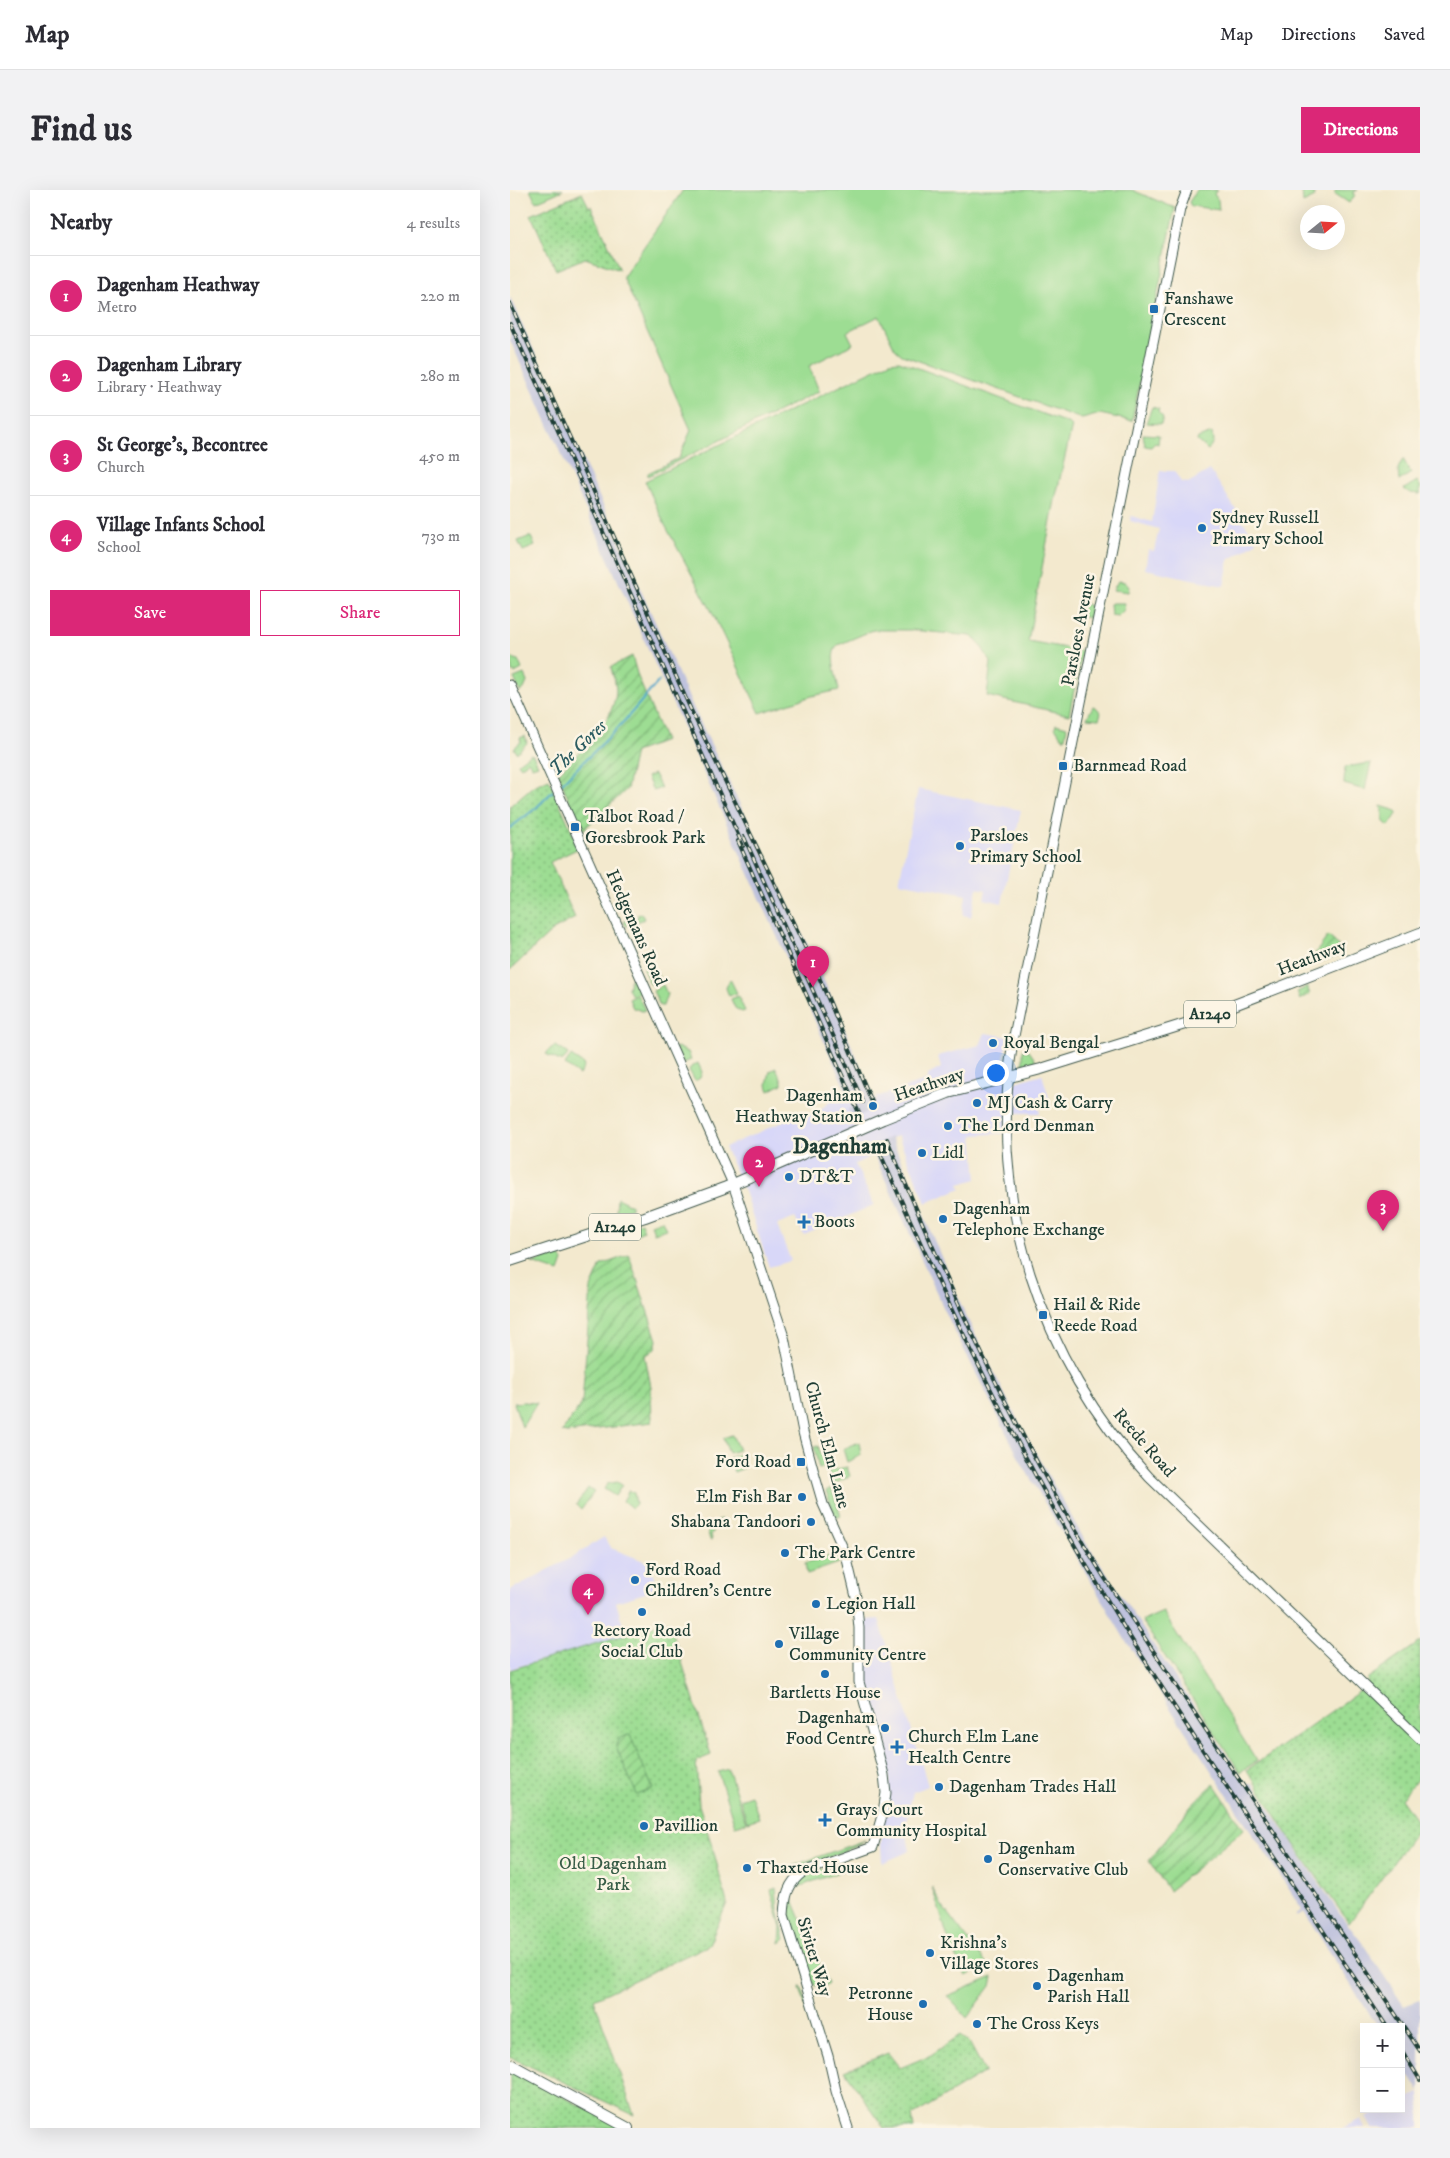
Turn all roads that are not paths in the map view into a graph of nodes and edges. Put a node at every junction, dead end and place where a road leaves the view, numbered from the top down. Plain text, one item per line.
1 (1187, 190) edge
2 (510, 685) edge
3 (1420, 933) edge
4 (1008, 1078) junction
5 (733, 1184) junction
6 (510, 1261) edge
7 (1420, 1740) edge
8 (873, 1847) joint
9 (510, 2064) edge
10 (628, 2128) edge
11 (848, 2128) edge

1 - 4 street, Parsloes Avenue
2 - 5 street, Hedgemans Road
3 - 4 main road, Heathway / A1240
4 - 5 main road, Heathway / A1240
4 - 7 street, Reede Road
5 - 6 main road, Heathway / A1240
5 - 8 street, Church Elm Lane
8 - 11 street, Siviter Way
9 - 10 main road

